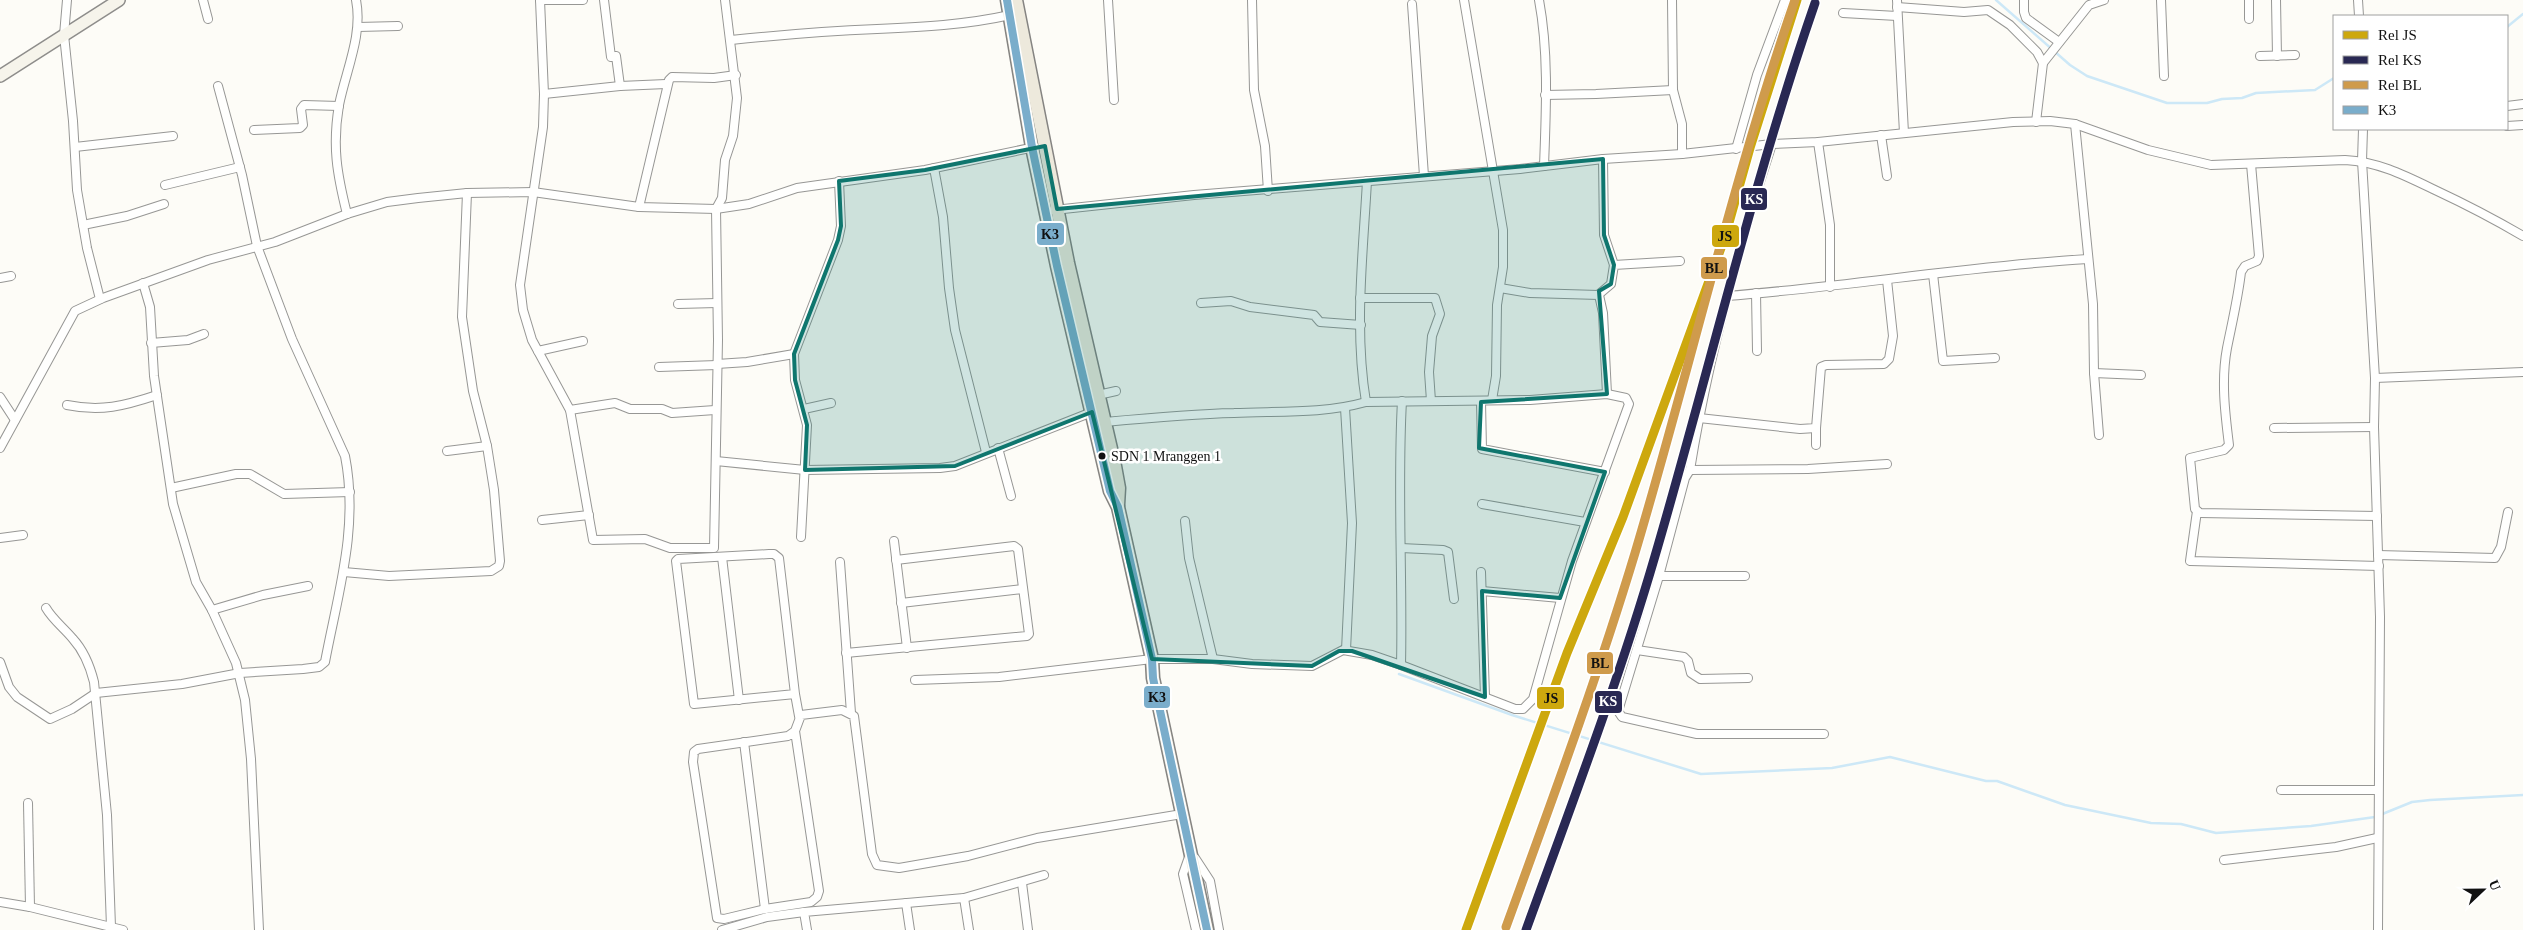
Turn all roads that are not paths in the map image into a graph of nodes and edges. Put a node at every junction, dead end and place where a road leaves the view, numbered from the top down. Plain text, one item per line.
1 (67, 0) edge
2 (119, 0) edge
3 (203, 0) edge
4 (357, 0) edge
5 (540, 0) edge
6 (584, 0) edge
7 (604, 0) edge
8 (725, 0) edge
9 (1007, 0) edge
10 (1016, 0) edge
11 (1108, 0) edge
12 (1252, 0) edge
13 (1464, 0) edge
14 (1539, 0) edge
15 (1672, 0) edge
16 (1785, 0) edge
17 (2024, 0) edge
18 (2104, 0) edge
19 (2161, 0) edge
20 (2249, 0) edge
21 (2276, 0) edge
22 (2358, 0) edge
23 (1412, 4) dead end
24 (1897, 4) edge
25 (1843, 13) dead end
26 (2360, 15) edge
27 (1010, 16) junction
28 (1897, 16) junction
29 (208, 18) dead end
30 (2249, 19) dead end
31 (358, 26) junction
32 (398, 26) dead end
33 (64, 35) junction
34 (731, 40) junction
35 (2059, 42) junction
36 (2295, 55) dead end
37 (2260, 56) dead end
38 (2277, 56) junction
39 (2045, 60) junction
40 (736, 74) junction
41 (0, 76) edge
42 (2164, 76) dead end
43 (666, 84) junction
44 (218, 86) dead end
45 (620, 86) junction
46 (1673, 90) junction
47 (544, 94) junction
48 (1545, 95) junction
49 (1114, 100) dead end
50 (2523, 104) edge
51 (339, 106) junction
52 (2508, 106) edge
53 (2036, 122) junction
54 (2074, 124) junction
55 (2523, 125) edge
56 (2508, 126) edge
57 (254, 130) dead end
58 (2362, 130) edge
59 (1904, 134) junction
60 (172, 136) dead end
61 (1881, 136) junction
62 (1818, 142) junction
63 (1772, 144) junction
64 (75, 147) junction
65 (1039, 147) junction
66 (1736, 149) junction
67 (1682, 154) junction
68 (1603, 159) junction
69 (2362, 161) junction
70 (2251, 164) junction
71 (1544, 166) junction
72 (240, 167) junction
73 (934, 168) junction
74 (1492, 171) junction
75 (1424, 176) junction
76 (1888, 176) dead end
77 (839, 181) junction
78 (1367, 181) junction
79 (165, 185) dead end
80 (1268, 191) junction
81 (534, 192) junction
82 (467, 193) junction
83 (164, 204) dead end
84 (639, 207) junction
85 (716, 209) junction
86 (1052, 210) junction
87 (347, 214) junction
88 (83, 225) junction
89 (2523, 236) edge
90 (257, 246) junction
91 (2088, 259) junction
92 (1680, 261) dead end
93 (1614, 265) junction
94 (1933, 274) junction
95 (11, 276) dead end
96 (0, 278) edge
97 (1887, 280) junction
98 (143, 283) junction
99 (1830, 287) junction
100 (1500, 288) junction
101 (1598, 294) junction
102 (1756, 294) junction
103 (1726, 296) junction
104 (1360, 298) junction
105 (100, 299) junction
106 (717, 303) junction
107 (1201, 303) dead end
108 (678, 304) dead end
109 (1361, 325) junction
110 (204, 334) dead end
111 (583, 341) dead end
112 (151, 343) junction
113 (538, 351) junction
114 (1757, 351) dead end
115 (794, 354) junction
116 (1995, 358) dead end
117 (717, 365) junction
118 (659, 367) dead end
119 (2523, 372) edge
120 (2094, 373) junction
121 (2142, 376) dead end
122 (2375, 378) junction
123 (1093, 390) junction
124 (1116, 391) dead end
125 (1607, 394) junction
126 (156, 396) junction
127 (0, 397) edge
128 (1492, 400) junction
129 (1402, 401) junction
130 (1431, 401) junction
131 (1366, 402) junction
132 (1481, 402) junction
133 (832, 403) dead end
134 (66, 405) dead end
135 (1345, 408) junction
136 (804, 409) junction
137 (570, 410) junction
138 (715, 410) junction
139 (1092, 412) junction
140 (1698, 418) junction
141 (15, 420) junction
142 (1104, 422) junction
143 (1816, 428) junction
144 (2274, 428) dead end
145 (2374, 428) junction
146 (2099, 435) dead end
147 (1816, 445) dead end
148 (487, 446) junction
149 (0, 448) edge
150 (998, 448) junction
151 (447, 451) dead end
152 (986, 452) junction
153 (716, 461) junction
154 (1887, 464) dead end
155 (805, 470) junction
156 (1690, 470) junction
157 (1605, 472) junction
158 (172, 488) junction
159 (350, 492) junction
160 (1011, 496) dead end
161 (1482, 504) dead end
162 (1118, 508) junction
163 (2197, 511) junction
164 (2508, 512) dead end
165 (589, 515) junction
166 (2377, 516) junction
167 (542, 520) dead end
168 (1185, 521) dead end
169 (1585, 522) junction
170 (23, 535) dead end
171 (801, 537) dead end
172 (0, 538) edge
173 (894, 541) dead end
174 (1401, 548) junction
175 (2378, 555) junction
176 (722, 557) junction
177 (896, 560) junction
178 (840, 562) dead end
179 (2379, 566) junction
180 (344, 572) junction
181 (1481, 572) dead end
182 (1659, 576) junction
183 (1745, 576) dead end
184 (308, 586) dead end
185 (1023, 588) junction
186 (1482, 591) junction
187 (1560, 598) junction
188 (1454, 599) dead end
189 (901, 602) junction
190 (46, 608) dead end
191 (212, 610) junction
192 (907, 648) junction
193 (1346, 650) junction
194 (1637, 650) junction
195 (846, 653) junction
196 (1152, 660) junction
197 (1213, 660) junction
198 (0, 662) edge
199 (1401, 664) junction
200 (240, 673) junction
201 (1748, 678) dead end
202 (915, 680) dead end
203 (96, 693) junction
204 (795, 694) junction
205 (1485, 697) junction
206 (739, 700) junction
207 (851, 713) junction
208 (799, 716) junction
209 (794, 732) junction
210 (1824, 734) dead end
211 (744, 742) junction
212 (2281, 790) dead end
213 (2377, 790) junction
214 (28, 803) dead end
215 (1182, 814) junction
216 (2377, 838) junction
217 (1191, 852) junction
218 (2224, 860) dead end
219 (1044, 875) dead end
220 (1022, 883) junction
221 (964, 898) junction
222 (0, 902) edge
223 (906, 903) junction
224 (30, 907) junction
225 (765, 909) junction
226 (804, 912) junction
227 (748, 926) edge
228 (99, 927) edge
229 (111, 927) junction
230 (123, 930) edge
231 (259, 930) edge
232 (722, 930) edge
233 (807, 930) edge
234 (910, 930) edge
235 (969, 930) edge
236 (1028, 930) edge
237 (1196, 930) edge
238 (1207, 930) edge
239 (1219, 930) edge
240 (2378, 930) edge

1 - 33 street
2 - 33 main road
3 - 29 street
4 - 31 street
5 - 6 street
5 - 47 street
7 - 45 street
8 - 34 street
9 - 27 main road
10 - 65 main road
11 - 49 street
12 - 80 street
13 - 74 street
14 - 48 street
15 - 46 street
16 - 66 street
17 - 35 street
18 - 35 street
19 - 42 street
20 - 30 street
21 - 38 street
22 - 26 street
23 - 75 street
24 - 28 street
24 - 39 street
25 - 28 street
27 - 34 street
27 - 65 main road
28 - 59 street
31 - 32 street
31 - 51 street
33 - 41 main road
33 - 64 street
34 - 40 street
35 - 39 street
36 - 38 street
37 - 38 street
39 - 53 street
40 - 43 street
40 - 85 street
43 - 45 street
43 - 84 street
44 - 72 street
45 - 47 street
46 - 48 street
46 - 67 street
47 - 81 street
48 - 71 street
50 - 52 street
51 - 57 street
51 - 87 street
53 - 54 street
53 - 59 street
54 - 70 street
54 - 91 street
55 - 56 street
58 - 69 street
59 - 61 street
60 - 64 street
61 - 62 street
61 - 76 street
62 - 63 street
62 - 99 street
63 - 66 street
63 - 103 street
64 - 88 street
65 - 73 street
65 - 86 main road
66 - 67 street
67 - 68 street
68 - 71 street
68 - 93 street
69 - 70 street
69 - 89 street
69 - 122 street
70 - 163 street
71 - 74 street
72 - 79 street
72 - 90 street
73 - 77 street
73 - 152 street
74 - 75 street
74 - 100 street
75 - 78 street
77 - 85 street
77 - 115 street
78 - 80 street
78 - 104 street
80 - 86 street
81 - 82 street
81 - 84 street
81 - 113 street
82 - 87 street
82 - 148 street
83 - 88 street
84 - 85 street
85 - 106 street
86 - 123 main road
87 - 90 street
88 - 105 street
90 - 98 street
90 - 159 street
91 - 94 street
91 - 120 street
92 - 93 street
93 - 101 street
94 - 97 street
94 - 116 street
95 - 96 street
97 - 99 street
97 - 143 street
98 - 105 street
98 - 112 street
99 - 102 street
100 - 101 street
100 - 128 street
101 - 125 street
102 - 103 street
102 - 114 street
103 - 140 street
104 - 109 street
104 - 130 street
105 - 141 street
106 - 108 street
106 - 117 street
107 - 109 street
109 - 131 street
110 - 112 street
111 - 113 street
112 - 126 street
113 - 137 street
115 - 117 street
115 - 136 street
117 - 118 street
117 - 138 street
119 - 122 street
120 - 121 street
120 - 146 street
122 - 145 street
123 - 124 street
123 - 139 main road
123 - 142 main road
125 - 128 street
125 - 157 street
126 - 134 street
126 - 158 street
127 - 141 street
128 - 132 street
129 - 130 street
129 - 131 street
129 - 174 street
130 - 132 street
131 - 135 street
132 - 157 street
133 - 136 street
135 - 142 street
135 - 193 street
136 - 155 street
137 - 138 street
137 - 165 street
138 - 153 street
139 - 150 street
139 - 162 main road
140 - 143 street
140 - 156 street
141 - 149 street
142 - 162 main road
143 - 147 street
144 - 145 street
145 - 166 street
148 - 151 street
148 - 180 street
150 - 152 street
150 - 160 street
152 - 155 street
153 - 155 street
153 - 165 street
154 - 156 street
155 - 171 street
156 - 182 street
157 - 169 street
158 - 159 street
158 - 191 street
159 - 180 street
161 - 169 street
162 - 196 main road
163 - 166 street
163 - 179 street
164 - 175 street
165 - 167 street
166 - 175 street
168 - 197 street
169 - 187 street
170 - 172 street
173 - 177 street
174 - 188 street
174 - 199 street
175 - 179 street
176 - 204 street
176 - 206 street
176 - 206 street
177 - 185 street
177 - 189 street
178 - 195 street
179 - 213 street
180 - 200 street
181 - 186 street
182 - 183 street
182 - 194 street
184 - 191 street
185 - 189 street
185 - 192 street
186 - 187 street
186 - 205 street
187 - 205 street
189 - 192 street
190 - 203 street
191 - 200 street
192 - 195 street
193 - 197 street
193 - 199 street
194 - 201 street
194 - 210 street
195 - 207 street
196 - 197 street
196 - 202 street
196 - 215 main road
198 - 203 street
199 - 205 street
200 - 203 street
200 - 231 street
203 - 229 street
204 - 206 street
204 - 208 street
207 - 208 street
207 - 215 street
208 - 209 street
209 - 211 street
209 - 225 street
211 - 225 street
211 - 225 street
212 - 213 street
213 - 216 street
214 - 224 street
215 - 217 main road
216 - 218 street
216 - 240 street
217 - 237 street
217 - 238 main road
217 - 239 street
219 - 220 street
220 - 221 street
220 - 236 street
221 - 223 street
221 - 235 street
222 - 224 street
223 - 226 street
223 - 234 street
224 - 228 street
226 - 227 street
226 - 233 street
227 - 232 street
228 - 229 street
229 - 230 street

